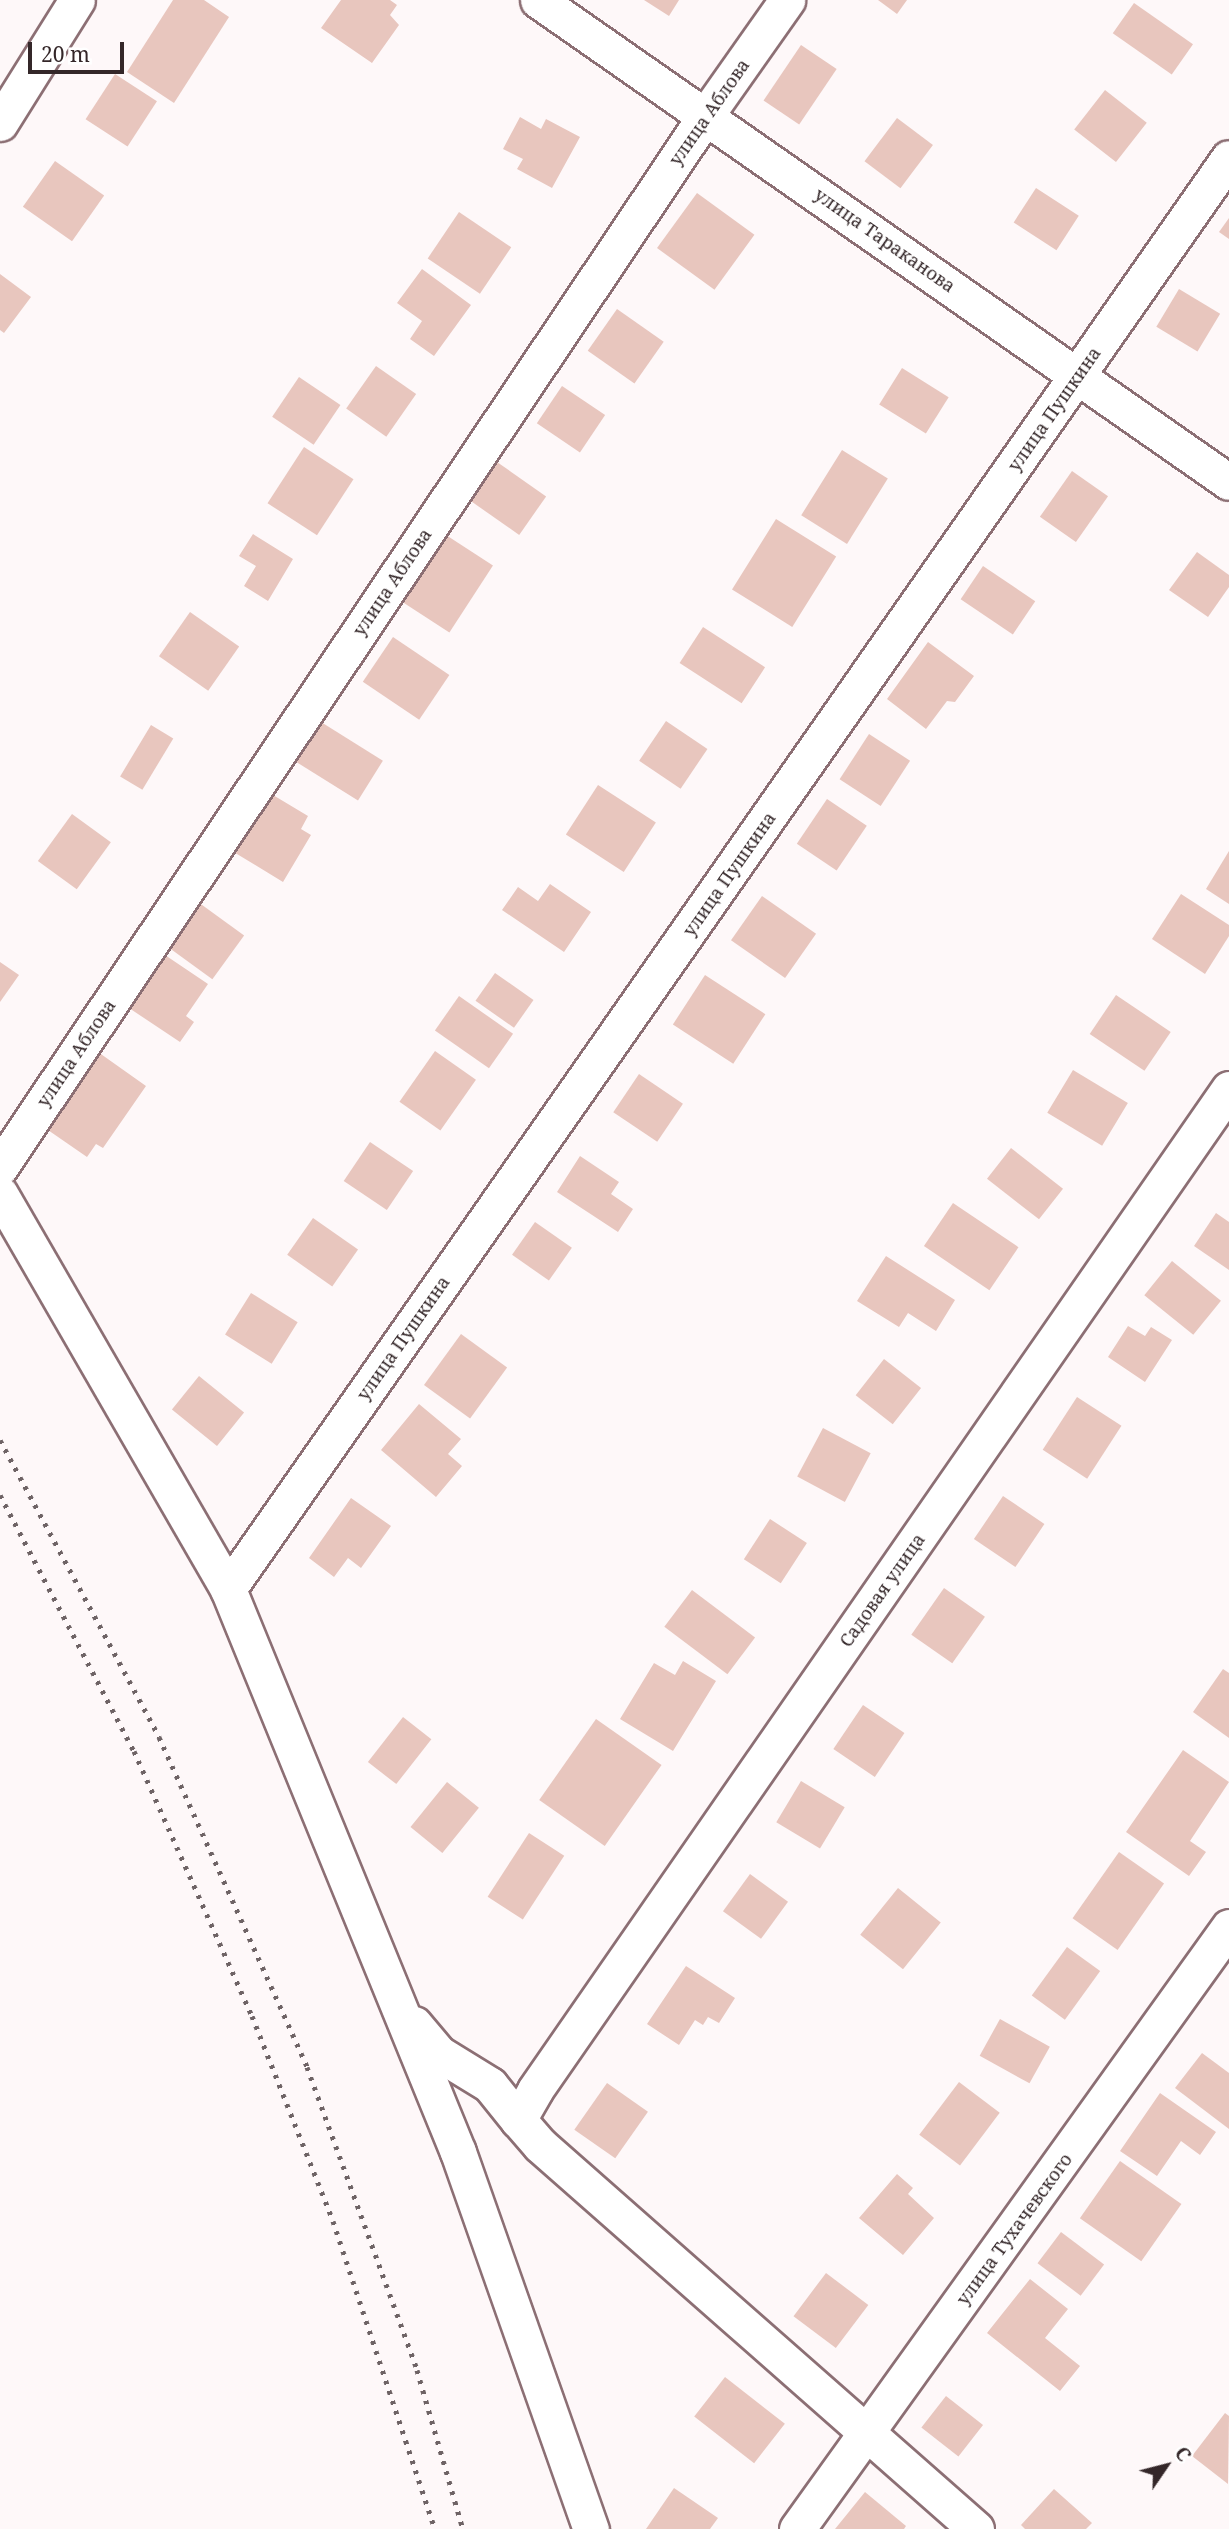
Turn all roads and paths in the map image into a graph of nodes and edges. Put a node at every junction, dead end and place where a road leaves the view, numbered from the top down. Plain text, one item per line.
1 (77, 0) edge
2 (538, 0) edge
3 (787, 0) edge
4 (706, 115) junction
5 (0, 123) edge
6 (1229, 158) edge
7 (1078, 375) junction
8 (1229, 482) edge
9 (1229, 1089) edge
10 (0, 1167) edge
11 (0, 1194) edge
12 (228, 1589) junction
13 (1229, 1927) edge
14 (396, 2000) junction
15 (518, 2120) junction
16 (867, 2434) junction
17 (591, 2529) edge
18 (797, 2529) edge
19 (976, 2529) edge

1 - 5 street
2 - 4 street, улица Тараканова
3 - 4 street, улица Аблова
4 - 7 street, улица Тараканова
4 - 10 street, улица Аблова
6 - 7 street, улица Пушкина
7 - 8 street, улица Тараканова
7 - 12 street, улица Пушкина
9 - 15 street, Садовая улица
11 - 12 street
12 - 14 street
13 - 16 street, улица Тухачевского
14 - 15 street
14 - 17 street
15 - 16 street
16 - 18 street, улица Тухачевского
16 - 19 street

